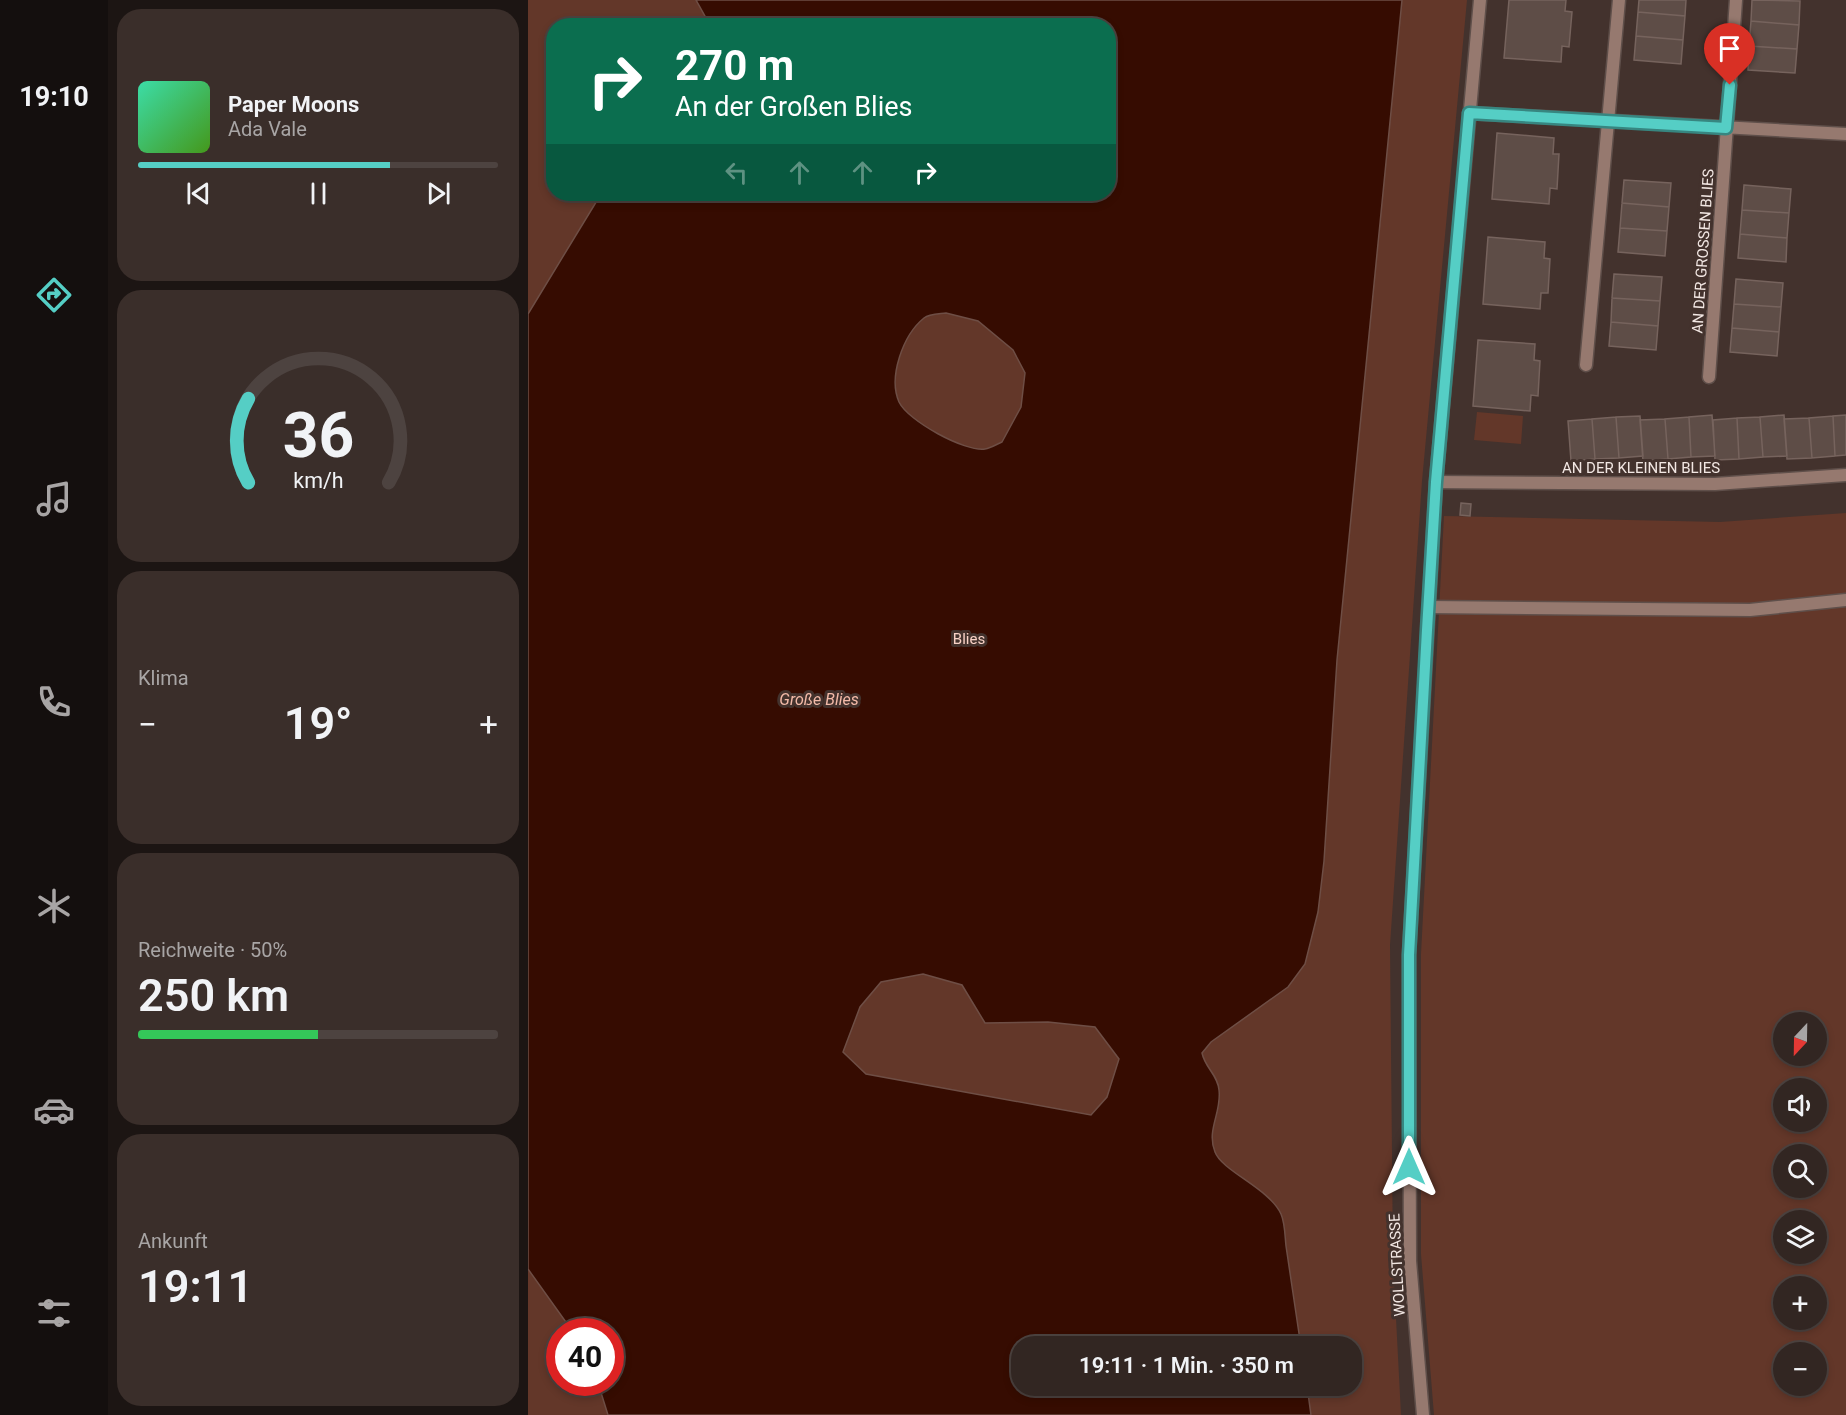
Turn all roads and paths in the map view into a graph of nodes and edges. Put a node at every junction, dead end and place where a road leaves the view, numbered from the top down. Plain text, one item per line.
1 (1480, 0) edge
2 (1619, 0) edge
3 (1736, 0) edge
4 (1469, 113) junction
5 (1608, 121) junction
6 (1726, 128) junction
7 (1846, 134) edge
8 (1586, 365) dead end
9 (1709, 376) dead end
10 (1846, 475) edge
11 (1436, 482) junction
12 (1846, 600) edge
13 (1429, 607) junction
14 (1423, 1415) edge

1 - 4 street, WOLLSTRASSE
2 - 5 street
3 - 6 street, AN DER GROSSEN BLIES
4 - 5 street
4 - 11 street, WOLLSTRASSE
5 - 6 street
5 - 8 street
6 - 7 street
6 - 9 street, AN DER GROSSEN BLIES
10 - 11 street, AN DER KLEINEN BLIES
11 - 13 street, WOLLSTRASSE
12 - 13 street
13 - 14 street, WOLLSTRASSE

